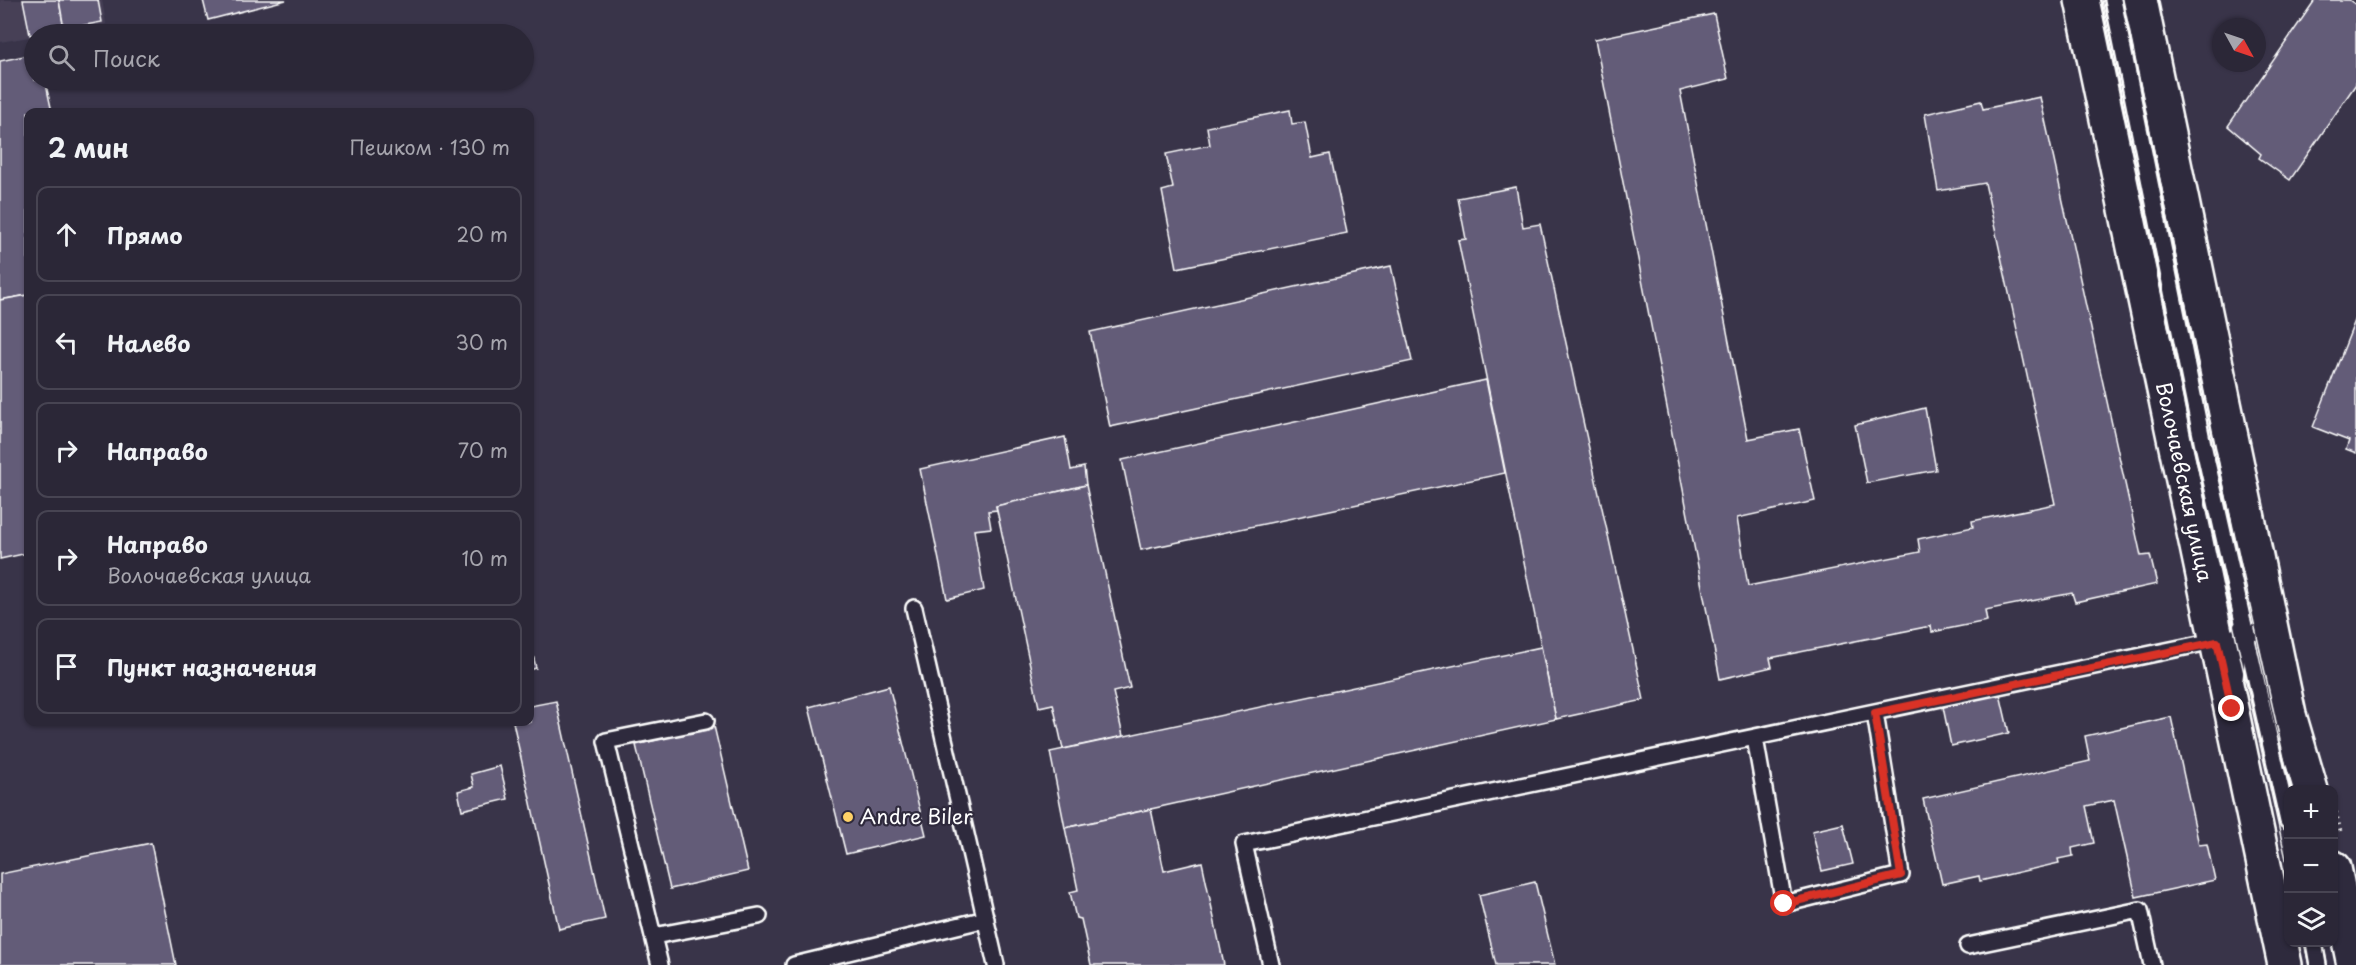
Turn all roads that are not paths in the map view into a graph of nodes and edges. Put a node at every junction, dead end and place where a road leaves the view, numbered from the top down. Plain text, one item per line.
1 (2082, 0) edge
2 (2113, 0) edge
3 (2140, 0) edge
4 (914, 608) dead end
5 (2244, 636) junction
6 (1875, 713) junction
7 (706, 722) dead end
8 (1755, 738) junction
9 (2310, 785) edge
10 (2284, 800) edge
11 (2338, 887) edge
12 (759, 916) dead end
13 (986, 919) junction
14 (654, 936) junction
15 (1968, 946) dead end
16 (2315, 947) edge
17 (660, 965) edge
18 (794, 965) edge
19 (996, 965) edge
20 (1271, 965) edge
21 (2152, 965) edge
22 (2285, 965) edge
23 (2318, 965) edge
24 (2354, 965) edge

1 - 5 street, Волочаевская улица
2 - 5 lane
3 - 5 street, Волочаевская улица
4 - 13 lane
5 - 6 lane
5 - 9 street, Волочаевская улица
5 - 10 lane
5 - 22 street, Волочаевская улица
6 - 8 lane
6 - 8 lane
7 - 14 lane
8 - 20 lane
11 - 24 street
12 - 14 lane
13 - 18 lane
13 - 19 lane
14 - 17 lane
15 - 21 lane
16 - 23 lane

